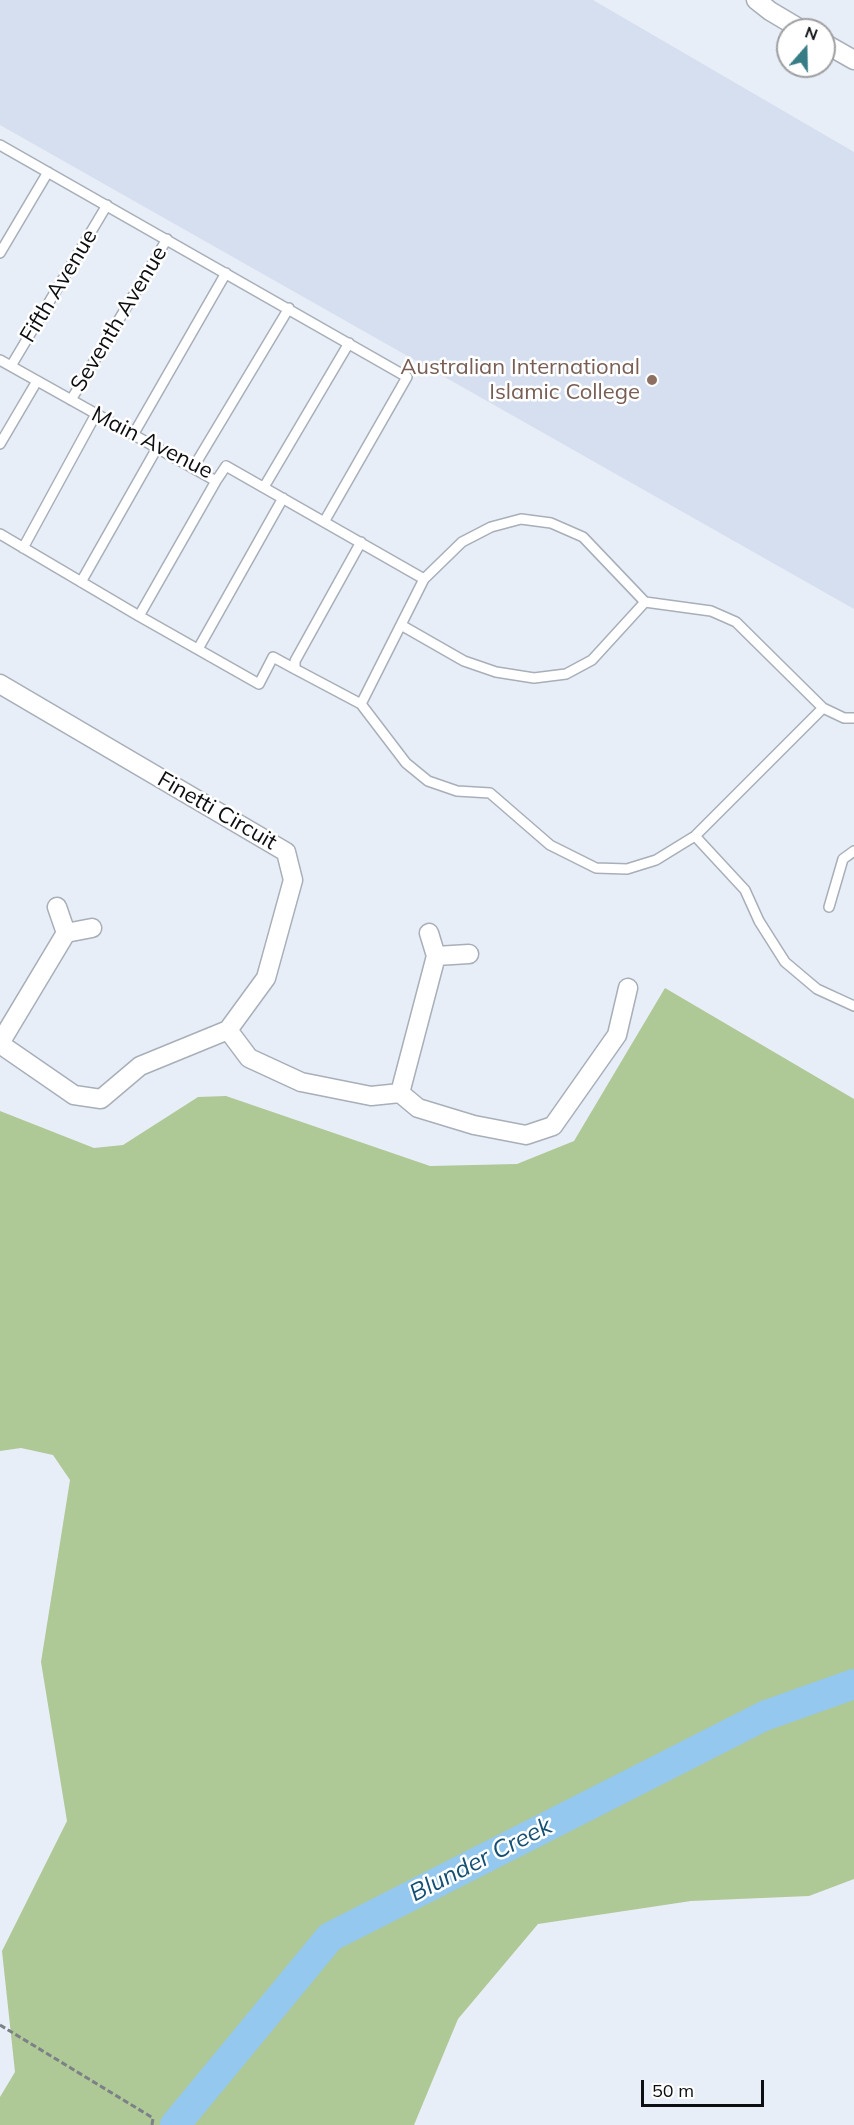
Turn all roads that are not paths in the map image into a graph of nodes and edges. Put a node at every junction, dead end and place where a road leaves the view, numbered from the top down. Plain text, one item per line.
1 (756, 0) edge
2 (782, 18) edge
3 (836, 49) edge
4 (854, 60) edge
5 (0, 145) edge
6 (48, 172) junction
7 (107, 205) junction
8 (167, 239) junction
9 (0, 253) edge
10 (226, 273) junction
11 (289, 308) junction
12 (349, 343) junction
13 (0, 360) edge
14 (11, 366) junction
15 (37, 381) junction
16 (71, 400) junction
17 (96, 414) junction
18 (133, 435) junction
19 (0, 444) edge
20 (157, 448) junction
21 (193, 468) junction
22 (216, 482) junction
23 (264, 487) junction
24 (283, 498) junction
25 (324, 522) junction
26 (0, 534) edge
27 (361, 542) junction
28 (23, 548) junction
29 (424, 579) junction
30 (81, 582) junction
31 (645, 602) junction
32 (139, 616) junction
33 (401, 625) junction
34 (198, 649) junction
35 (295, 669) junction
36 (0, 684) edge
37 (361, 704) junction
38 (823, 708) junction
39 (854, 718) edge
40 (695, 836) junction
41 (854, 850) edge
42 (57, 907) dead end
43 (830, 907) dead end
44 (92, 927) dead end
45 (66, 933) junction
46 (429, 933) dead end
47 (469, 954) dead end
48 (436, 956) junction
49 (628, 988) dead end
50 (854, 1006) edge
51 (228, 1030) junction
52 (0, 1043) edge
53 (400, 1093) junction

1 - 2 street
3 - 4 street
5 - 6 lane
6 - 7 lane
6 - 9 lane
7 - 8 lane
7 - 14 lane, Fifth Avenue
8 - 10 lane
8 - 16 lane, Seventh Avenue
10 - 11 lane
10 - 18 lane
11 - 12 lane
11 - 21 lane
12 - 23 lane
12 - 25 lane
13 - 14 lane, Main Avenue
14 - 15 lane, Main Avenue
15 - 16 lane, Main Avenue
15 - 19 lane
16 - 17 lane, Main Avenue
17 - 18 lane, Main Avenue
17 - 28 lane
18 - 20 lane, Main Avenue
20 - 21 lane, Main Avenue
20 - 30 lane
21 - 22 lane, Main Avenue
22 - 23 lane, Main Avenue
22 - 32 lane
23 - 24 lane, Main Avenue
24 - 25 lane, Main Avenue
24 - 34 lane
25 - 27 lane, Main Avenue
26 - 28 lane
27 - 29 lane, Main Avenue
27 - 35 lane
28 - 30 lane
29 - 31 lane
29 - 33 lane
30 - 32 lane
31 - 33 lane
31 - 38 lane
32 - 34 lane
33 - 37 lane
34 - 35 lane
35 - 37 lane
36 - 51 street, Finetti Circuit
37 - 40 lane
38 - 39 lane
38 - 40 lane
40 - 50 lane
41 - 43 lane
42 - 45 street
44 - 45 street
45 - 52 street
46 - 48 street
47 - 48 street
48 - 53 street
49 - 53 street
51 - 52 street
51 - 53 street

